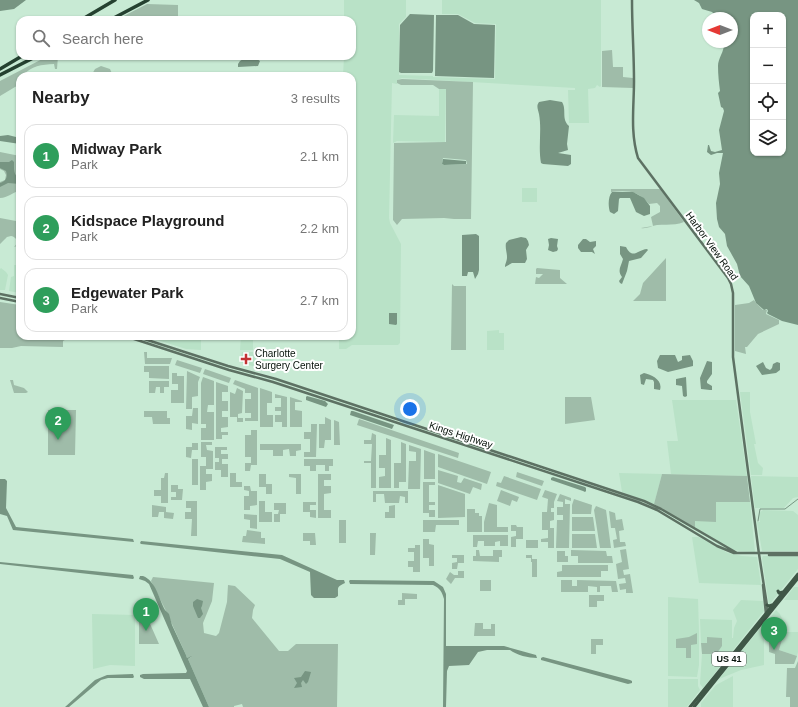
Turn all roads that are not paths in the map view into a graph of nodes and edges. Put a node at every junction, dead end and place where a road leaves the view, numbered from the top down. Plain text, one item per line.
1 (115, 0) edge
2 (148, 0) edge
3 (632, 0) edge
4 (88, 16) edge
5 (118, 16) edge
6 (16, 60) edge
7 (29, 60) edge
8 (0, 69) edge
9 (0, 75) edge
10 (0, 294) edge
11 (16, 297) edge
12 (0, 298) edge
13 (16, 301) edge
14 (138, 340) edge
15 (147, 340) edge
16 (702, 535) junction
17 (723, 547) junction
18 (737, 553) junction
19 (759, 554) junction
20 (797, 554) edge
21 (798, 574) edge
22 (796, 578) edge
23 (764, 585) junction
24 (778, 591) dead end
25 (783, 592) junction
26 (767, 605) junction
27 (772, 605) junction
28 (767, 615) junction
29 (760, 625) junction
30 (765, 626) dead end
31 (735, 654) junction
32 (690, 707) edge
33 (694, 707) edge

1 - 4 highway
2 - 5 highway
3 - 19 main road, Harbor View Road
6 - 8 highway
7 - 9 highway
10 - 11 main road
12 - 13 main road
14 - 16 main road, Kings Highway
15 - 16 main road, Kings Highway
16 - 17 main road, Kings Highway
16 - 17 main road, Kings Highway
17 - 18 main road, Kings Highway
17 - 18 main road, Kings Highway
18 - 19 main road, Kings Highway
19 - 20 main road, Kings Highway
19 - 23 main road, Harbor View Road
21 - 22 main road, US 41
22 - 25 main road, US 41
22 - 28 main road, US 41
23 - 26 main road, Harbor View Road
23 - 28 main road, Harbor View Road
24 - 25 main road
25 - 27 main road, US 41
26 - 27 main road
26 - 28 main road, Harbor View Road
27 - 28 main road, US 41
28 - 29 main road, US 41
28 - 31 main road, US 41
29 - 30 main road
29 - 31 main road, US 41
31 - 32 main road, US 41
31 - 33 main road, US 41

